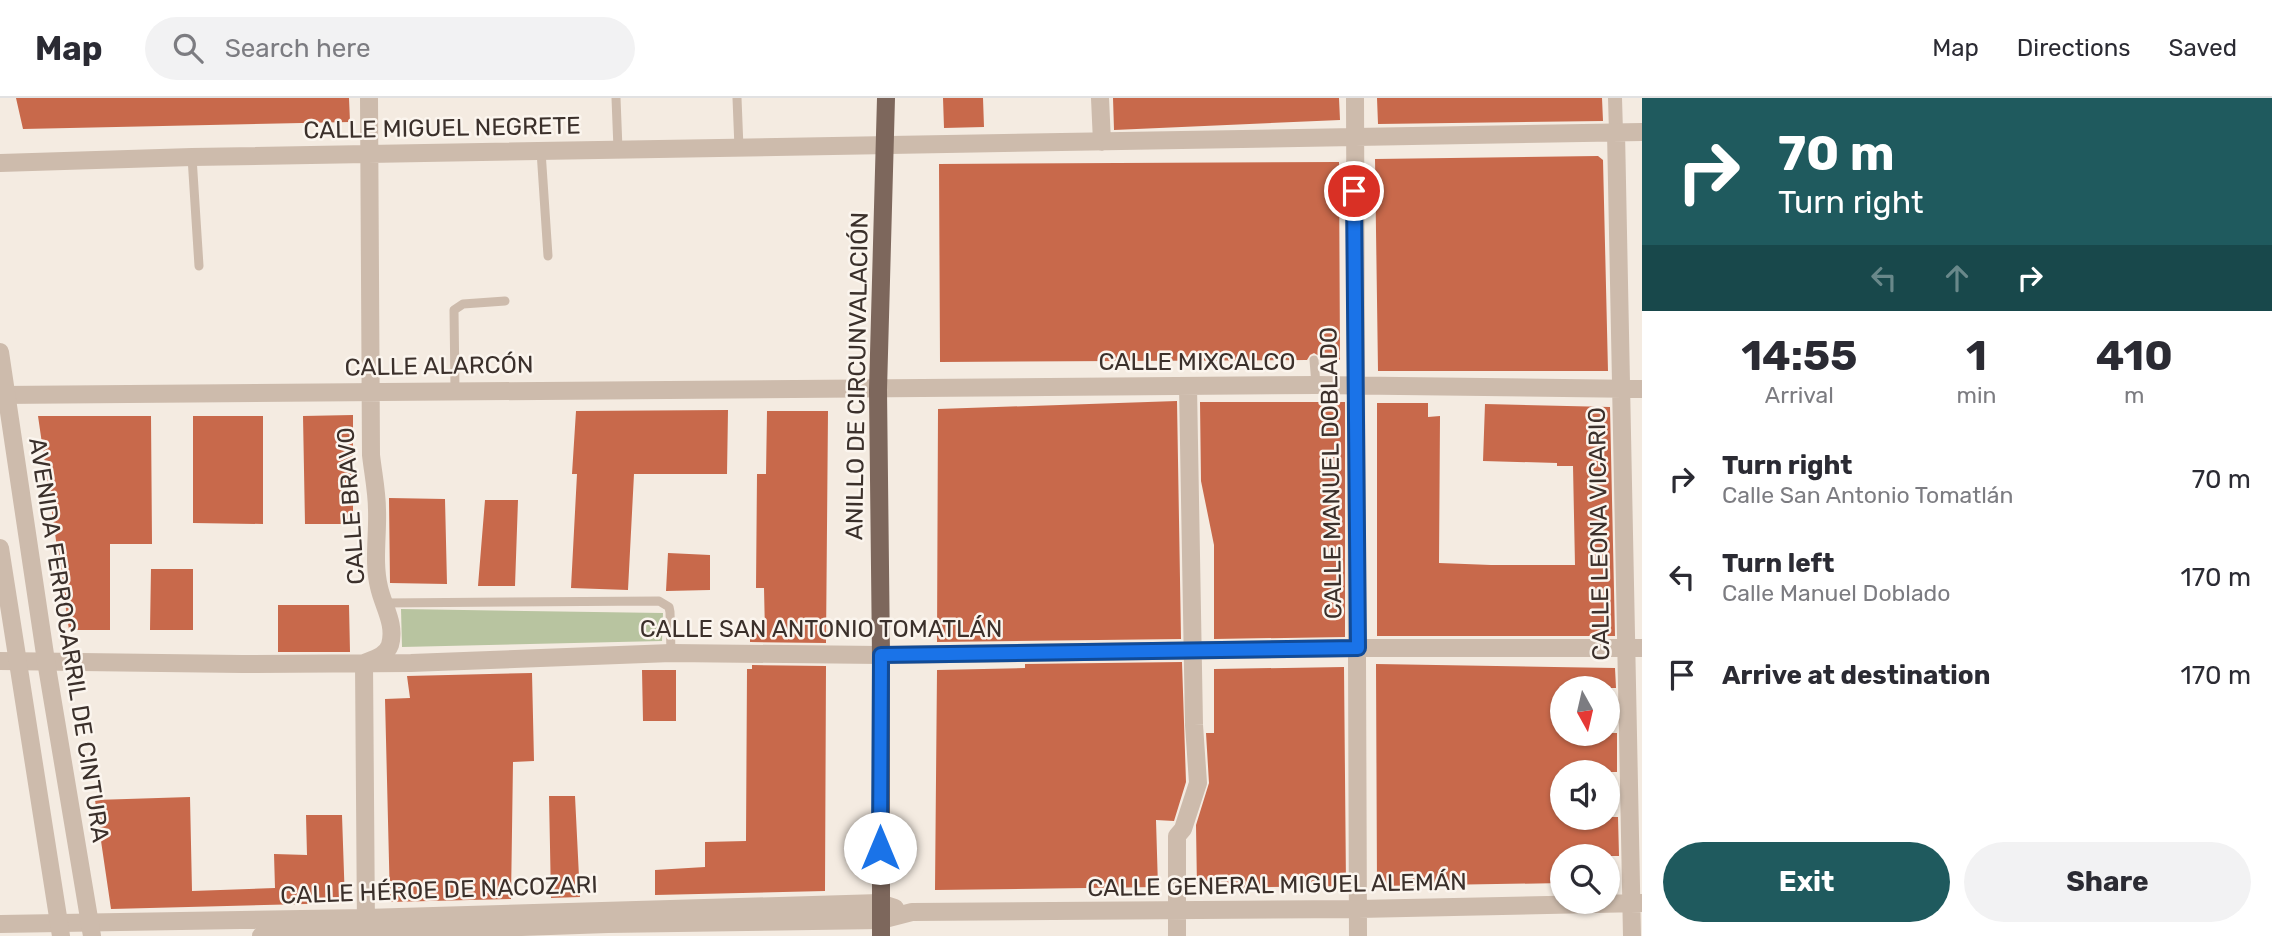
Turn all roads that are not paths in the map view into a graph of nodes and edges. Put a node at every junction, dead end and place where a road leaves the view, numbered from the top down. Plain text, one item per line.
1 (369, 98) edge
2 (616, 98) edge
3 (737, 98) edge
4 (886, 98) edge
5 (1100, 98) edge
6 (1355, 98) edge
7 (1615, 98) edge
8 (1616, 132) junction
9 (1642, 132) edge
10 (1354, 136) junction
11 (1102, 142) junction
12 (885, 145) junction
13 (738, 148) junction
14 (618, 149) junction
15 (541, 151) junction
16 (369, 155) junction
17 (192, 156) junction
18 (0, 163) edge
19 (548, 256) dead end
20 (199, 266) dead end
21 (505, 301) dead end
22 (0, 352) edge
23 (1314, 360) dead end
24 (1188, 386) junction
25 (1316, 386) junction
26 (1354, 386) junction
27 (1621, 389) junction
28 (1642, 389) edge
29 (455, 390) junction
30 (877, 390) junction
31 (369, 391) junction
32 (3, 395) edge
33 (0, 548) edge
34 (383, 603) junction
35 (1358, 648) junction
36 (1634, 648) edge
37 (1194, 651) junction
38 (671, 653) junction
39 (881, 655) junction
40 (8, 661) edge
41 (46, 661) junction
42 (364, 663) junction
43 (1636, 903) edge
44 (1358, 909) junction
45 (1177, 911) junction
46 (880, 920) edge
47 (0, 924) edge
48 (91, 929) edge
49 (366, 929) edge
50 (60, 930) edge
51 (261, 936) edge
52 (1177, 936) edge
53 (1358, 936) edge
54 (1632, 936) edge

1 - 16 street, CALLE BRAVO
2 - 14 lane
3 - 13 lane
4 - 12 main road, ANILLO DE CIRCUNVALACIÓN
5 - 11 street
6 - 10 street, CALLE MANUEL DOBLADO
7 - 8 street
8 - 9 street, CALLE MIGUEL NEGRETE
8 - 10 street, CALLE MIGUEL NEGRETE
8 - 27 street, CALLE LEONA VICARIO
10 - 11 street, CALLE MIGUEL NEGRETE
10 - 26 street, CALLE MANUEL DOBLADO
11 - 12 street, CALLE MIGUEL NEGRETE
12 - 13 street, CALLE MIGUEL NEGRETE
12 - 30 main road, ANILLO DE CIRCUNVALACIÓN
13 - 14 street, CALLE MIGUEL NEGRETE
14 - 15 street, CALLE MIGUEL NEGRETE
15 - 16 street, CALLE MIGUEL NEGRETE
15 - 19 lane
16 - 17 street, CALLE MIGUEL NEGRETE
16 - 31 street, CALLE BRAVO
17 - 18 street, CALLE MIGUEL NEGRETE
17 - 20 lane
21 - 29 lane
22 - 32 street, AVENIDA FERROCARRIL DE CINTURA
23 - 25 lane
24 - 25 street, CALLE MIXCALCO
24 - 30 street, CALLE MIXCALCO
24 - 37 street
25 - 26 street, CALLE MIXCALCO
26 - 27 street, CALLE MIXCALCO
26 - 35 street, CALLE MANUEL DOBLADO
27 - 28 street, CALLE MIXCALCO
27 - 36 street, CALLE LEONA VICARIO
29 - 30 street, CALLE ALARCÓN
29 - 31 street, CALLE ALARCÓN
30 - 39 main road, ANILLO DE CIRCUNVALACIÓN
31 - 32 street, CALLE ALARCÓN
31 - 34 street, CALLE BRAVO
32 - 41 street, AVENIDA FERROCARRIL DE CINTURA
33 - 40 street
34 - 38 lane
34 - 42 street, CALLE BRAVO
35 - 36 street, CALLE SAN ANTONIO TOMATLÁN
35 - 37 street, CALLE SAN ANTONIO TOMATLÁN
35 - 44 street, CALLE MANUEL DOBLADO
36 - 43 street, CALLE LEONA VICARIO
37 - 39 street, CALLE SAN ANTONIO TOMATLÁN
37 - 45 street
38 - 39 street, CALLE SAN ANTONIO TOMATLÁN
38 - 42 street, CALLE SAN ANTONIO TOMATLÁN
39 - 46 main road, ANILLO DE CIRCUNVALACIÓN
40 - 41 street, CALLE SAN ANTONIO TOMATLÁN
40 - 50 street
41 - 42 street, CALLE SAN ANTONIO TOMATLÁN
41 - 48 street, AVENIDA FERROCARRIL DE CINTURA
42 - 49 street
43 - 44 street, CALLE GENERAL MIGUEL ALEMÁN
43 - 54 street, CALLE LEONA VICARIO
44 - 45 street, CALLE GENERAL MIGUEL ALEMÁN
44 - 53 street, CALLE MANUEL DOBLADO
45 - 46 street, CALLE GENERAL MIGUEL ALEMÁN
45 - 52 street
46 - 49 street, CALLE HÉROE DE NACOZARI
47 - 50 street, CALLE HÉROE DE NACOZARI
48 - 49 street, CALLE HÉROE DE NACOZARI
48 - 50 street, CALLE HÉROE DE NACOZARI
49 - 51 street, CALLE HÉROE DE NACOZARI

